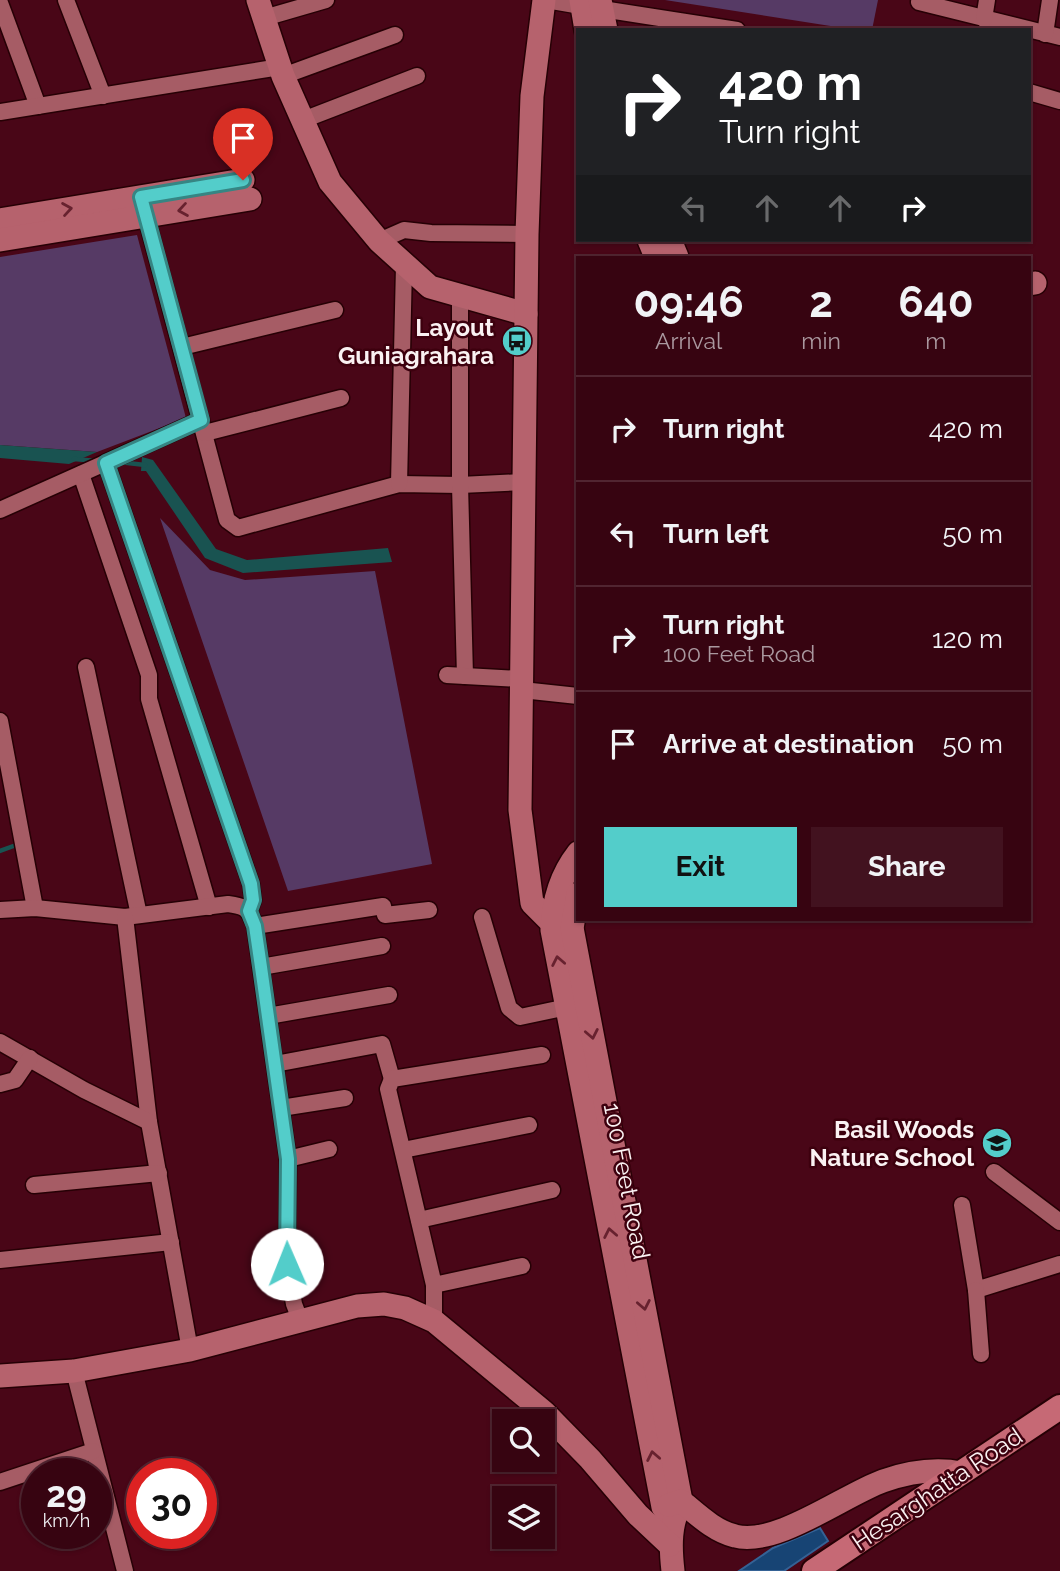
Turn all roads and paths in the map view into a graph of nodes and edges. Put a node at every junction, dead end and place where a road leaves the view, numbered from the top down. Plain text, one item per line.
1 (65, 0) edge
2 (326, 0) edge
3 (545, 0) edge
4 (920, 0) edge
5 (987, 0) edge
6 (1050, 0) edge
7 (0, 3) edge
8 (261, 9) edge
9 (594, 9) edge
10 (984, 19) junction
11 (587, 28) edge
12 (723, 28) edge
13 (1022, 28) edge
14 (1031, 30) edge
15 (395, 35) dead end
16 (1052, 35) edge
17 (282, 71) junction
18 (417, 76) dead end
19 (1031, 93) edge
20 (103, 96) junction
21 (1060, 101) edge
22 (37, 106) junction
23 (0, 112) edge
24 (303, 120) junction
25 (247, 190) dead end
26 (144, 206) junction
27 (0, 220) edge
28 (527, 234) junction
29 (0, 240) edge
30 (379, 241) junction
31 (404, 266) junction
32 (460, 297) junction
33 (335, 310) dead end
34 (526, 314) junction
35 (182, 347) junction
36 (341, 398) dead end
37 (203, 427) junction
38 (113, 460) junction
39 (85, 472) junction
40 (523, 482) junction
41 (399, 484) junction
42 (460, 485) junction
43 (0, 510) edge
44 (86, 667) dead end
45 (447, 675) dead end
46 (464, 676) junction
47 (522, 684) junction
48 (576, 696) edge
49 (0, 721) edge
50 (576, 856) edge
51 (576, 898) edge
52 (209, 907) junction
53 (35, 908) junction
54 (0, 910) edge
55 (429, 910) dead end
56 (132, 916) junction
57 (482, 917) dead end
58 (252, 919) junction
59 (562, 926) junction
60 (382, 946) dead end
61 (261, 967) junction
62 (388, 995) dead end
63 (567, 1007) junction
64 (268, 1016) junction
65 (0, 1042) edge
66 (542, 1055) dead end
67 (30, 1058) junction
68 (275, 1064) junction
69 (392, 1079) junction
70 (0, 1084) edge
71 (345, 1098) dead end
72 (281, 1108) junction
73 (149, 1122) junction
74 (529, 1125) dead end
75 (329, 1149) dead end
76 (403, 1150) junction
77 (288, 1159) junction
78 (994, 1172) dead end
79 (159, 1173) junction
80 (34, 1185) dead end
81 (552, 1190) dead end
82 (962, 1205) dead end
83 (419, 1220) junction
84 (1060, 1222) edge
85 (171, 1242) junction
86 (0, 1260) edge
87 (1060, 1264) edge
88 (522, 1266) dead end
89 (434, 1284) junction
90 (976, 1290) junction
91 (300, 1320) junction
92 (434, 1321) junction
93 (190, 1350) junction
94 (981, 1354) dead end
95 (74, 1371) junction
96 (0, 1376) edge
97 (1060, 1407) edge
98 (93, 1451) junction
99 (961, 1473) junction
100 (0, 1482) edge
101 (672, 1510) junction
102 (670, 1545) junction
103 (125, 1571) edge
104 (673, 1571) edge
105 (814, 1571) edge

1 - 20 street
2 - 8 street
3 - 9 street
3 - 28 street
4 - 10 street
5 - 10 street
6 - 16 street
7 - 22 street
8 - 17 street
9 - 11 street
9 - 12 street
10 - 13 street
14 - 16 street
15 - 17 street
17 - 20 street
17 - 24 street
18 - 24 street
19 - 21 street
20 - 22 street
22 - 23 street
24 - 30 street
25 - 26 street
27 -> 26 street
26 - 29 street
26 - 35 street
28 - 30 street
28 - 34 street
30 - 31 street
31 - 32 street
31 - 41 street
32 - 34 street
32 - 42 street
33 - 35 street
34 - 40 street
35 - 37 street
36 - 37 street
37 - 38 street
37 - 41 street
38 - 39 street
38 - 58 street
39 - 43 street
39 - 52 street
40 - 42 street
40 - 47 street
41 - 42 street
42 - 46 street
44 - 56 street
45 - 46 street
46 - 47 street
47 - 48 street
47 - 59 street
49 - 53 street
50 - 59 street, 100 Feet Road
51 - 59 street, 100 Feet Road
52 - 56 street
52 - 58 street
53 - 54 street
53 - 56 street
55 - 58 street
56 - 73 street
57 - 63 street
58 - 61 street
63 -> 59 street, 100 Feet Road
59 -> 101 street, 100 Feet Road
60 - 61 street
61 - 64 street
62 - 64 street
101 -> 63 street, 100 Feet Road
64 - 68 street
65 - 67 street
66 - 69 street
67 - 70 street
67 - 73 street
68 - 69 street
68 - 72 street
69 - 76 street
71 - 72 street
72 - 77 street
73 - 79 street
74 - 76 street
75 - 77 street
76 - 83 street
77 - 91 street
78 - 84 street
79 - 80 street
79 - 85 street
81 - 83 street
82 - 90 street
83 - 89 street
85 - 86 street
85 - 93 street
87 - 90 street
88 - 89 street
89 - 92 street
90 - 94 street
91 - 92 street
91 - 93 street
92 - 102 street
93 - 95 street
95 - 96 street
95 - 98 street
97 - 99 main road, Hesarghatta Road
98 - 100 street
98 - 103 street
99 - 101 street
99 - 105 main road, Hesarghatta Road
101 - 102 street, 100 Feet Road
102 - 104 street, 100 Feet Road

